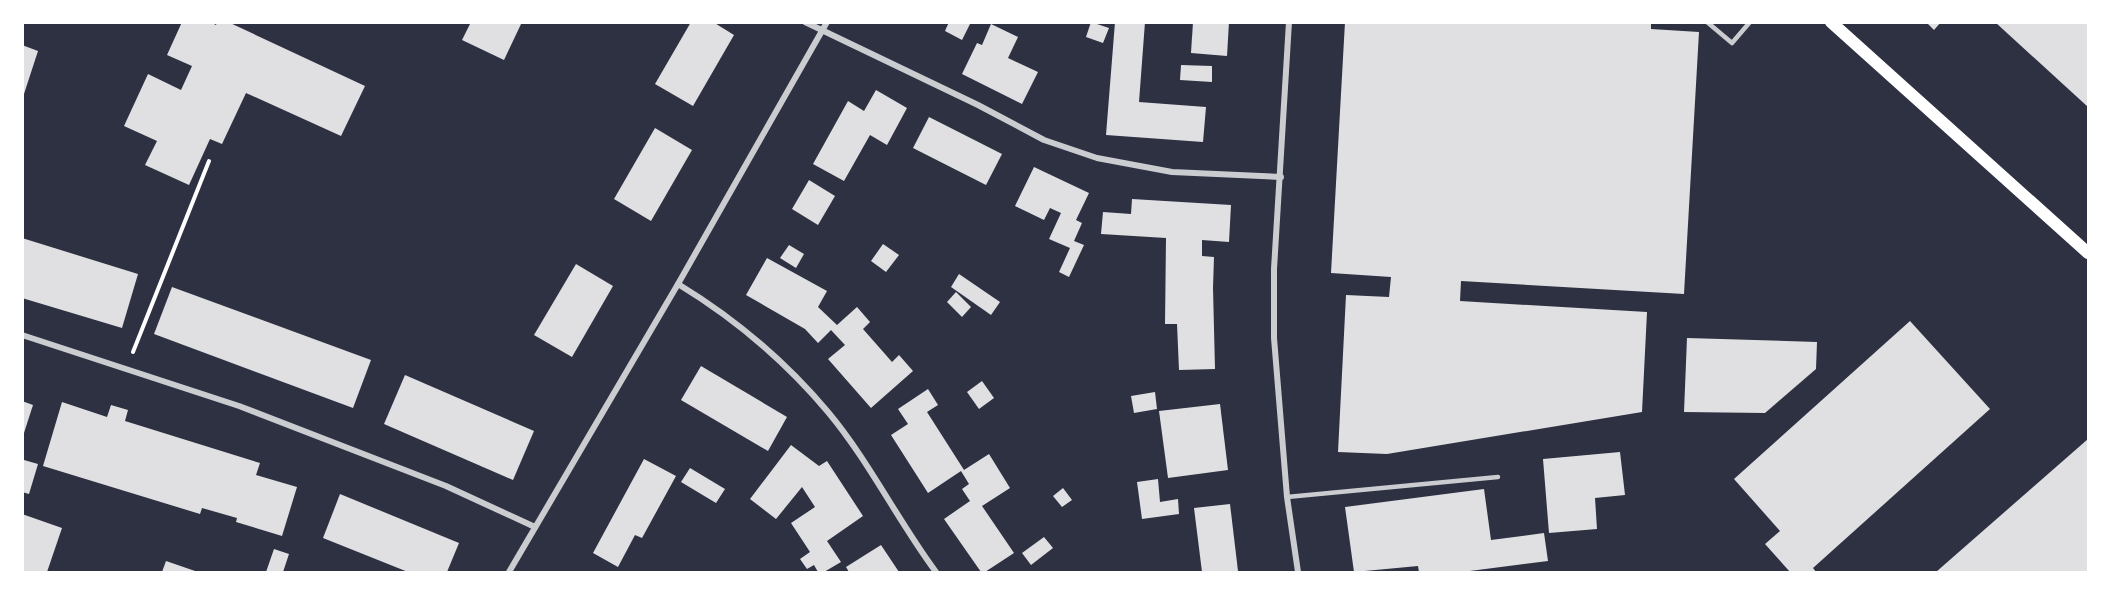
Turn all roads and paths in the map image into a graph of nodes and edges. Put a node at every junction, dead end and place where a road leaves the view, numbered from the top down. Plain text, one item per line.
1 (805, 22) edge
2 (827, 22) edge
3 (1289, 22) edge
4 (1707, 22) edge
5 (1750, 22) edge
6 (1831, 22) edge
7 (822, 31) junction
8 (209, 161) dead end
9 (1281, 177) junction
10 (2088, 253) edge
11 (678, 284) junction
12 (22, 335) edge
13 (127, 369) junction
14 (1498, 477) dead end
15 (1287, 497) junction
16 (534, 527) junction
17 (509, 573) edge
18 (936, 573) edge
19 (1298, 573) edge

1 - 7 street
2 - 7 street
3 - 9 street
4 - 5 lane
6 - 10 main road
7 - 9 street
7 - 11 street
8 - 13 path
9 - 15 street
11 - 16 street
11 - 18 street
12 - 13 street
13 - 16 street
14 - 15 lane
15 - 19 street
16 - 17 street

